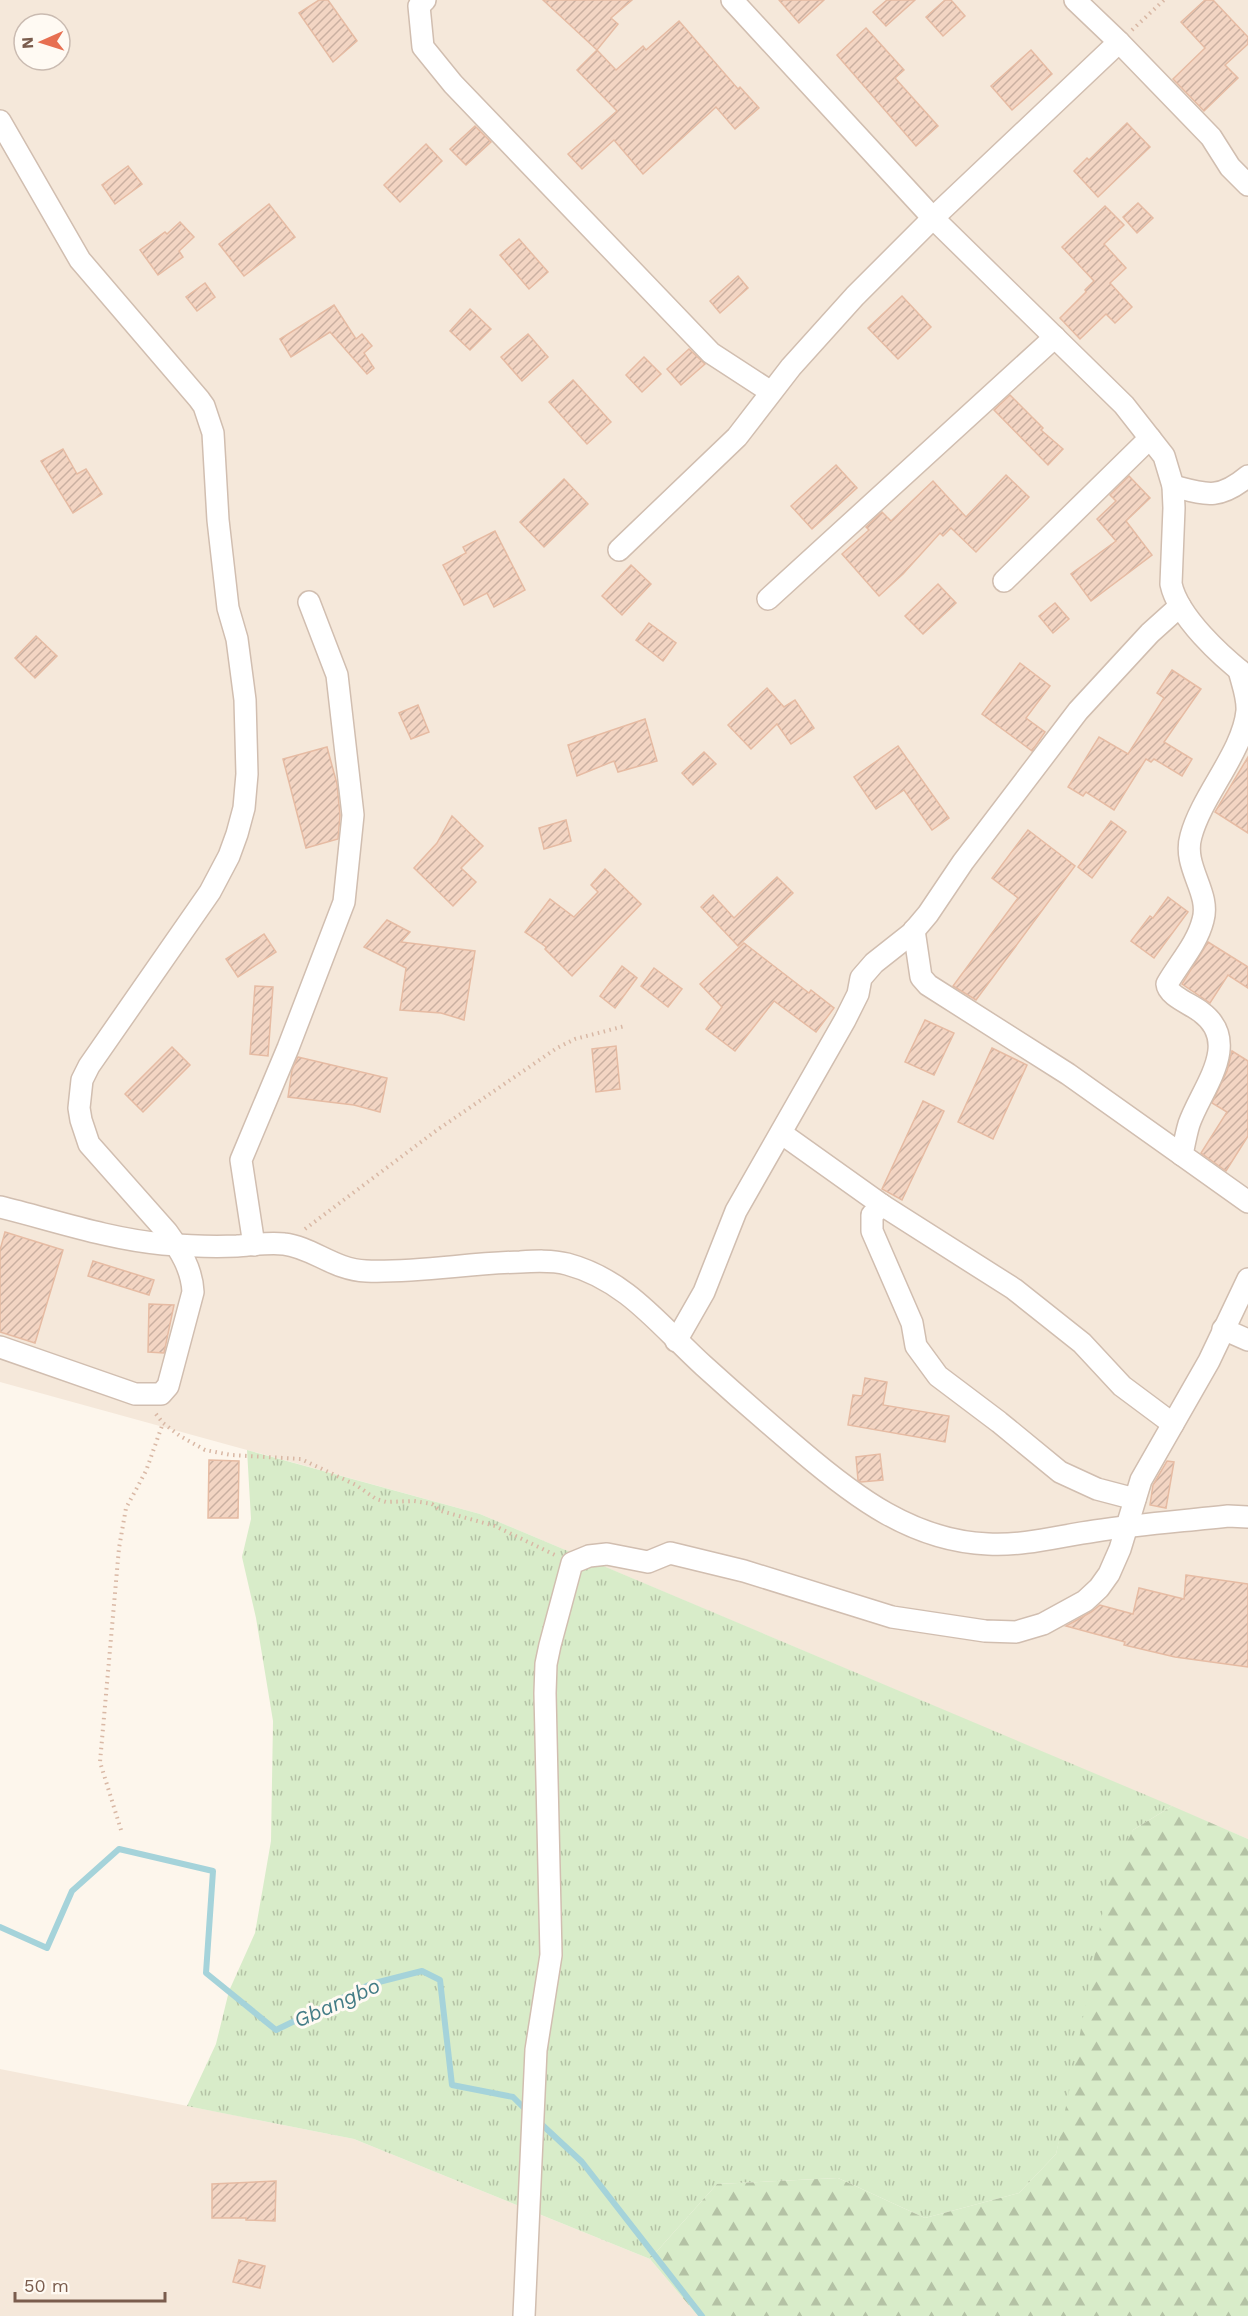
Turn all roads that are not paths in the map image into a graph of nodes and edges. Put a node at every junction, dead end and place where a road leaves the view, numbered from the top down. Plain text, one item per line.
1 (425, 0) edge
2 (732, 0) edge
3 (1075, 0) edge
4 (1119, 42) junction
5 (0, 121) edge
6 (1248, 185) edge
7 (933, 218) junction
8 (1055, 337) junction
9 (771, 392) junction
10 (1150, 438) junction
11 (1248, 476) edge
12 (1173, 486) junction
13 (619, 550) dead end
14 (1004, 581) dead end
15 (768, 599) dead end
16 (309, 602) dead end
17 (1180, 606) junction
18 (1244, 674) edge
19 (914, 930) junction
20 (781, 1133) junction
21 (1182, 1155) junction
22 (1248, 1202) edge
23 (882, 1205) junction
24 (0, 1207) edge
25 (176, 1245) junction
26 (254, 1245) junction
27 (1248, 1279) edge
28 (1223, 1329) junction
29 (1248, 1340) edge
30 (676, 1341) junction
31 (0, 1347) edge
32 (1173, 1424) junction
33 (1135, 1499) junction
34 (1248, 1517) edge
35 (1125, 1527) junction
36 (524, 2316) edge

1 - 9 street
2 - 7 street
3 - 4 street
4 - 6 street
4 - 7 street
5 - 25 street
7 - 8 street
7 - 9 street
8 - 10 street
8 - 15 street
9 - 13 street
10 - 12 street
10 - 14 street
11 - 12 street
12 - 17 street
16 - 26 street
17 - 18 street
17 - 19 street
18 - 21 street
19 - 20 street
19 - 21 street
20 - 23 street
20 - 30 street
21 - 22 street
23 - 32 street
23 - 33 street
24 - 25 street
25 - 26 street
25 - 31 street
26 - 30 street
27 - 28 street
28 - 29 street
28 - 32 street
30 - 35 street
32 - 33 street
33 - 35 street
34 - 35 street
35 - 36 street

